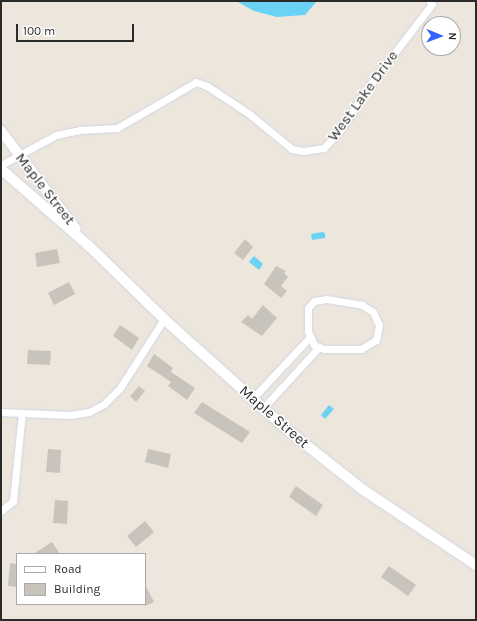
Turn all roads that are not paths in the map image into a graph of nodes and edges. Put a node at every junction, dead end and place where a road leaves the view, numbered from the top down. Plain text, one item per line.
1 (432, 2) edge
2 (1, 131) edge
3 (18, 155) junction
4 (1, 166) edge
5 (1, 169) edge
6 (89, 246) junction
7 (164, 319) junction
8 (310, 337) junction
9 (319, 347) junction
10 (252, 399) junction
11 (263, 408) junction
12 (1, 412) edge
13 (22, 413) junction
14 (1, 511) edge
15 (476, 565) edge

1 - 3 street, West Lake Drive
2 - 3 main road, Maple Street
3 - 4 street, West Lake Drive
3 - 6 main road, Maple Street
5 - 6 main road, Maple Street
6 - 7 main road, Maple Street
7 - 10 main road, Maple Street
7 - 13 street
8 - 9 street
8 - 9 street
8 - 10 street
9 - 11 street
10 - 11 main road, Maple Street
11 - 15 main road, Maple Street
12 - 13 street
13 - 14 street

